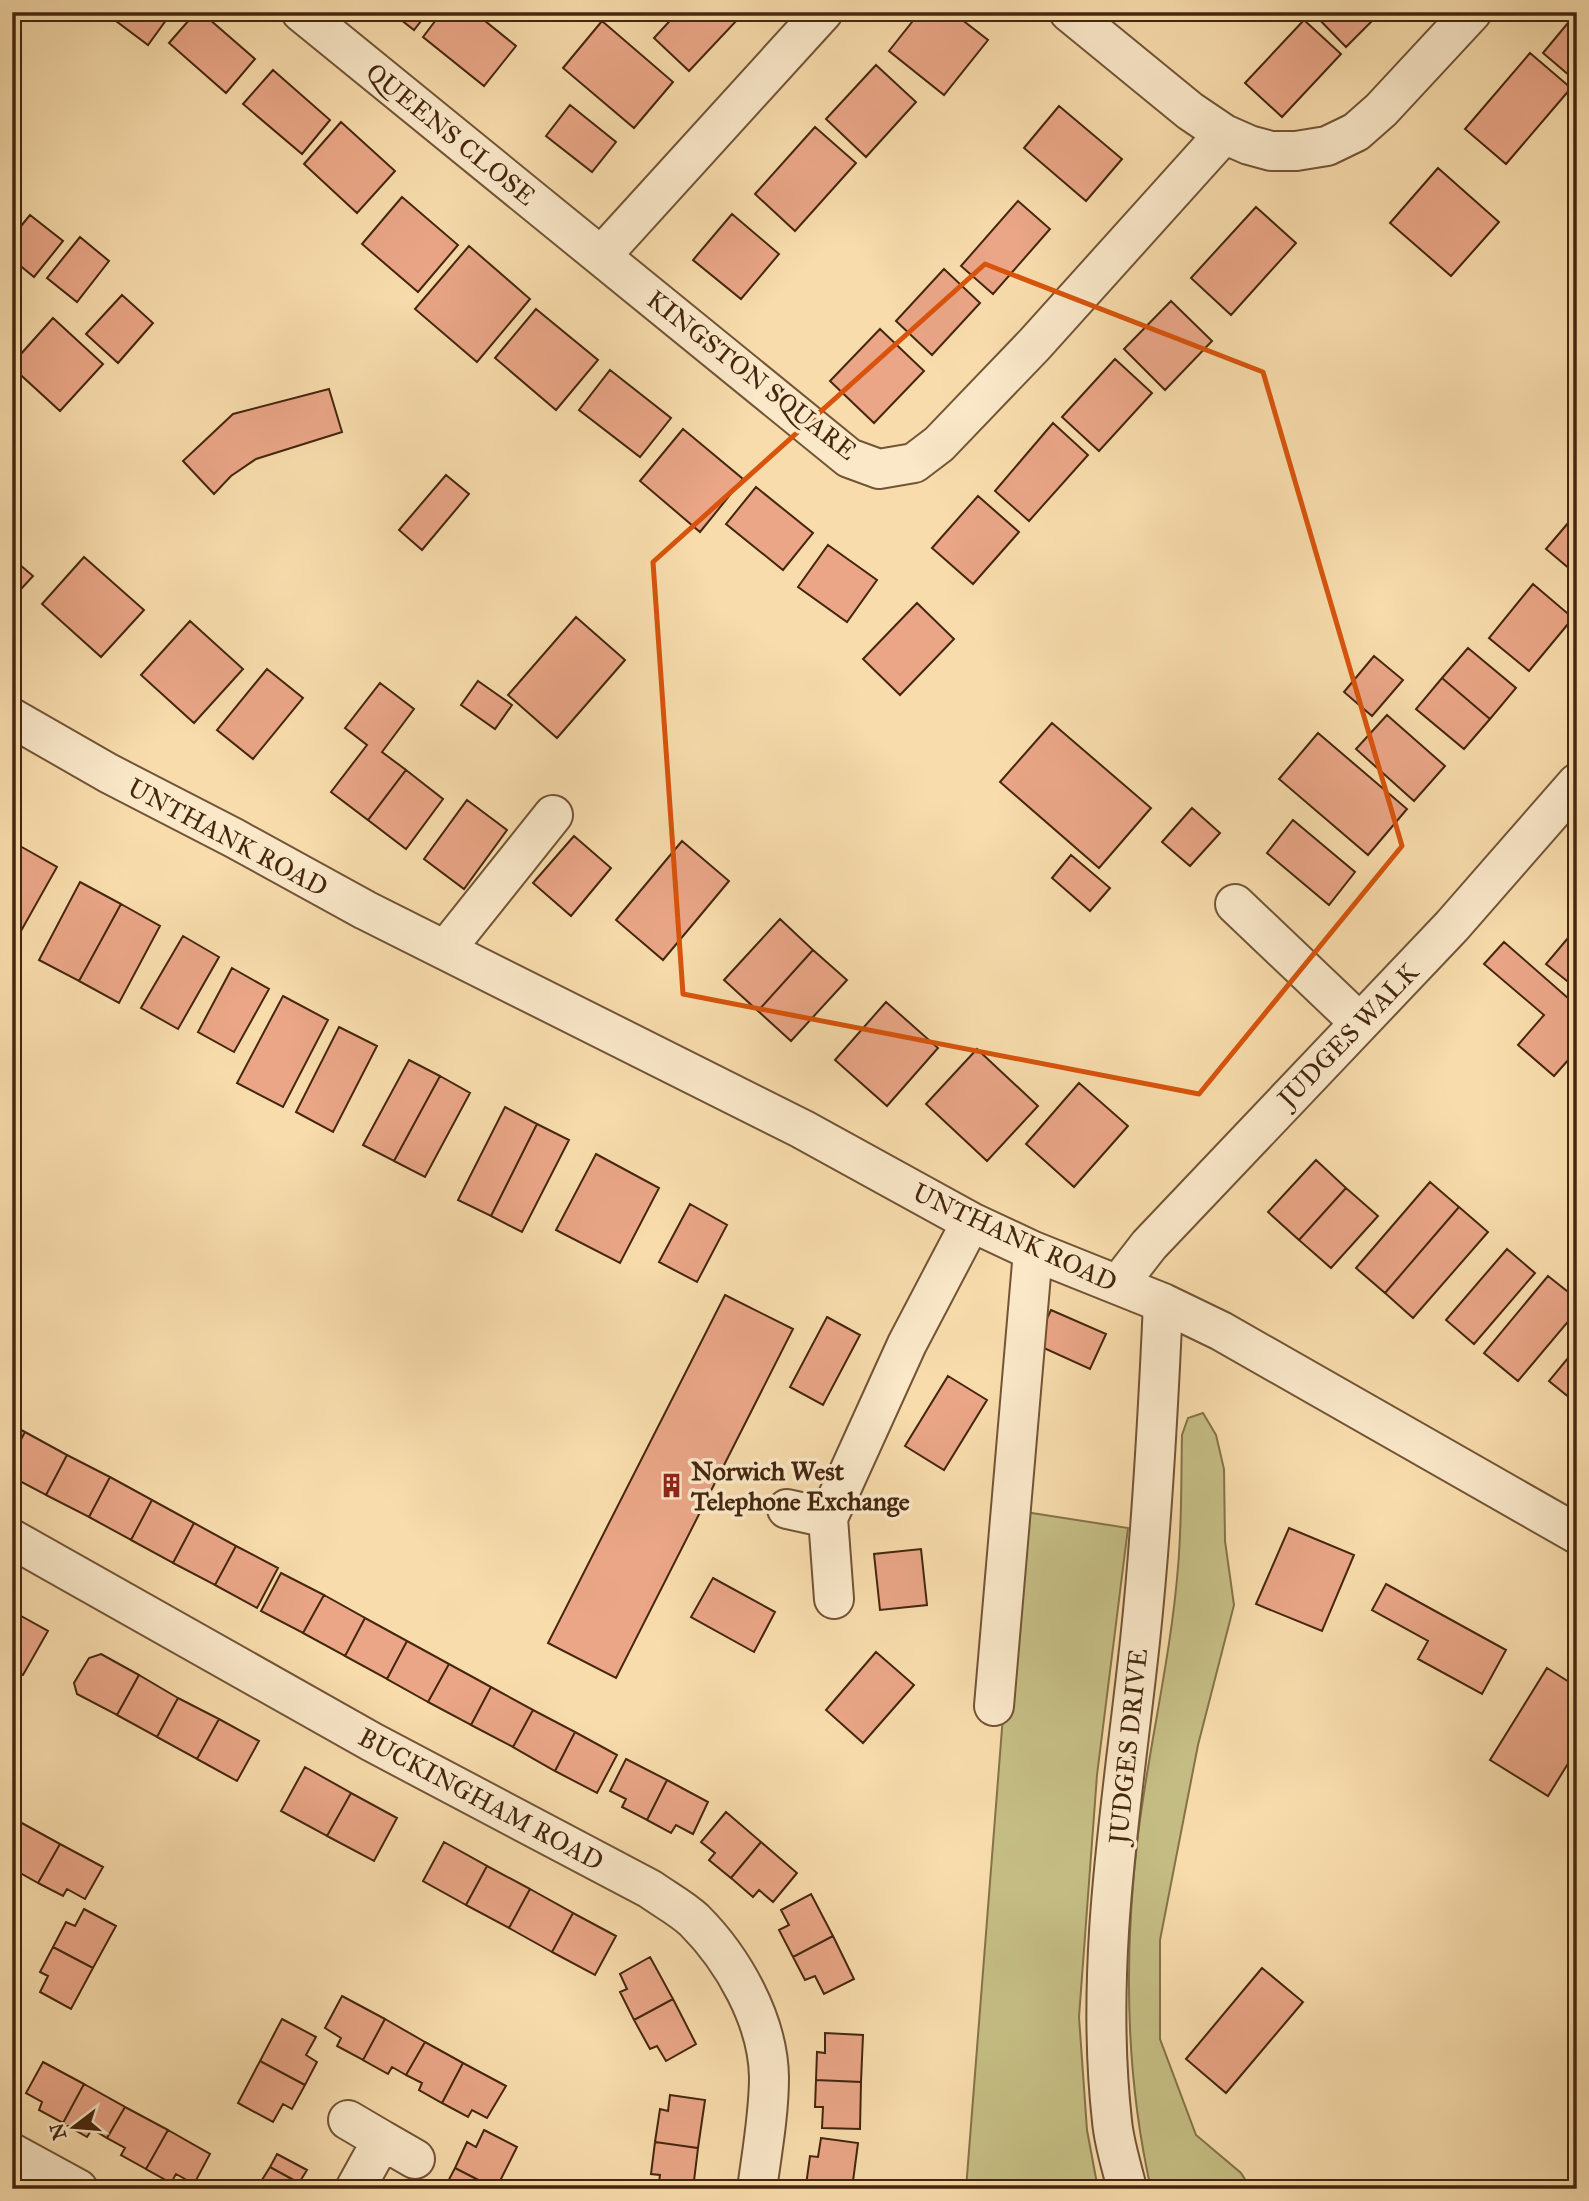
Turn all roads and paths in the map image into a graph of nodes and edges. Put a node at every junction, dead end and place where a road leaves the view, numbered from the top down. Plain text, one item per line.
1 (300, 12) edge
2 (823, 12) edge
3 (1069, 12) edge
4 (1472, 12) edge
5 (1224, 134) junction
6 (602, 255) junction
7 (12, 718) edge
8 (1577, 783) edge
9 (553, 815) dead end
10 (1235, 904) dead end
11 (446, 949) junction
12 (1360, 1023) junction
13 (971, 1222) junction
14 (1033, 1251) junction
15 (1118, 1285) junction
16 (1163, 1303) junction
17 (787, 1509) dead end
18 (828, 1518) junction
19 (1577, 1534) edge
20 (12, 1539) edge
21 (834, 1599) dead end
22 (994, 1706) dead end
23 (348, 2120) dead end
24 (382, 2140) junction
25 (12, 2153) edge
26 (415, 2159) dead end
27 (78, 2189) edge
28 (355, 2189) edge
29 (757, 2189) edge
30 (1127, 2189) edge

1 - 6 street, QUEENS CLOSE
2 - 6 street
3 - 5 street
4 - 5 street
5 - 6 street, KINGSTON SQUARE
7 - 11 street, UNTHANK ROAD
8 - 12 street, JUDGES WALK
9 - 11 street
10 - 12 street
11 - 13 street, UNTHANK ROAD
12 - 15 street, JUDGES WALK
13 - 14 street, UNTHANK ROAD
13 - 18 street
14 - 15 street, UNTHANK ROAD
14 - 22 street
15 - 16 street, UNTHANK ROAD
16 - 19 street, UNTHANK ROAD
16 - 30 street, JUDGES DRIVE
17 - 18 street
18 - 21 street
20 - 29 street, BUCKINGHAM ROAD
23 - 24 street
24 - 26 street
24 - 28 street
25 - 27 street

